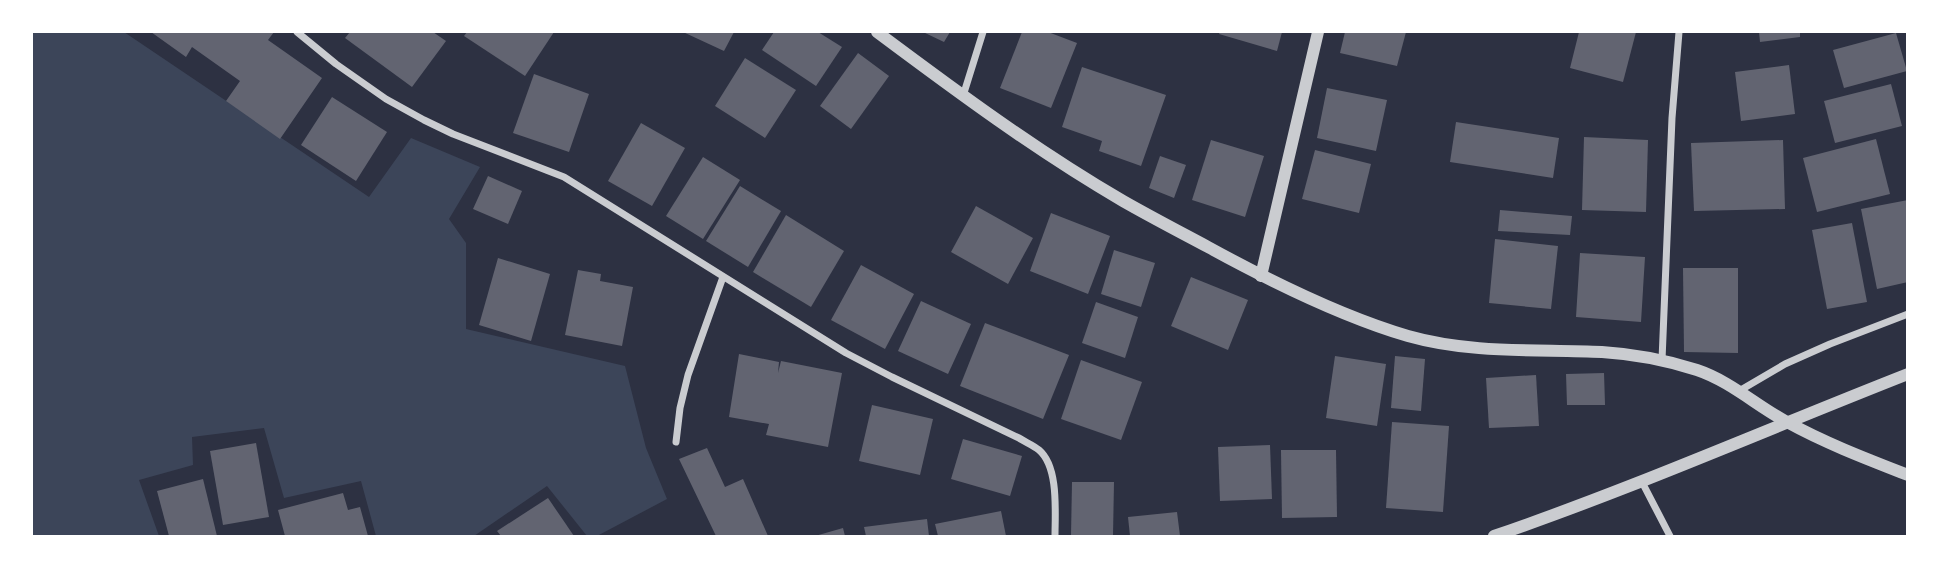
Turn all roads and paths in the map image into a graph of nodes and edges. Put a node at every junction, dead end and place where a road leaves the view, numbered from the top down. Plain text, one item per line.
1 (297, 32) edge
2 (877, 32) edge
3 (983, 32) edge
4 (1318, 32) edge
5 (1679, 32) edge
6 (963, 97) junction
7 (1261, 275) junction
8 (723, 277) junction
9 (1908, 314) edge
10 (1662, 360) junction
11 (1908, 374) edge
12 (1739, 391) junction
13 (1786, 421) junction
14 (676, 442) dead end
15 (1908, 475) edge
16 (1642, 482) junction
17 (1055, 537) edge
18 (1494, 537) edge
19 (1670, 537) edge

1 - 8 street
2 - 6 street
3 - 6 street
4 - 7 street
5 - 10 street
6 - 7 street
7 - 10 street
8 - 14 street
8 - 17 street
9 - 12 street
10 - 12 street
11 - 13 street
12 - 13 street
13 - 15 street
13 - 16 street
16 - 18 street
16 - 19 street

